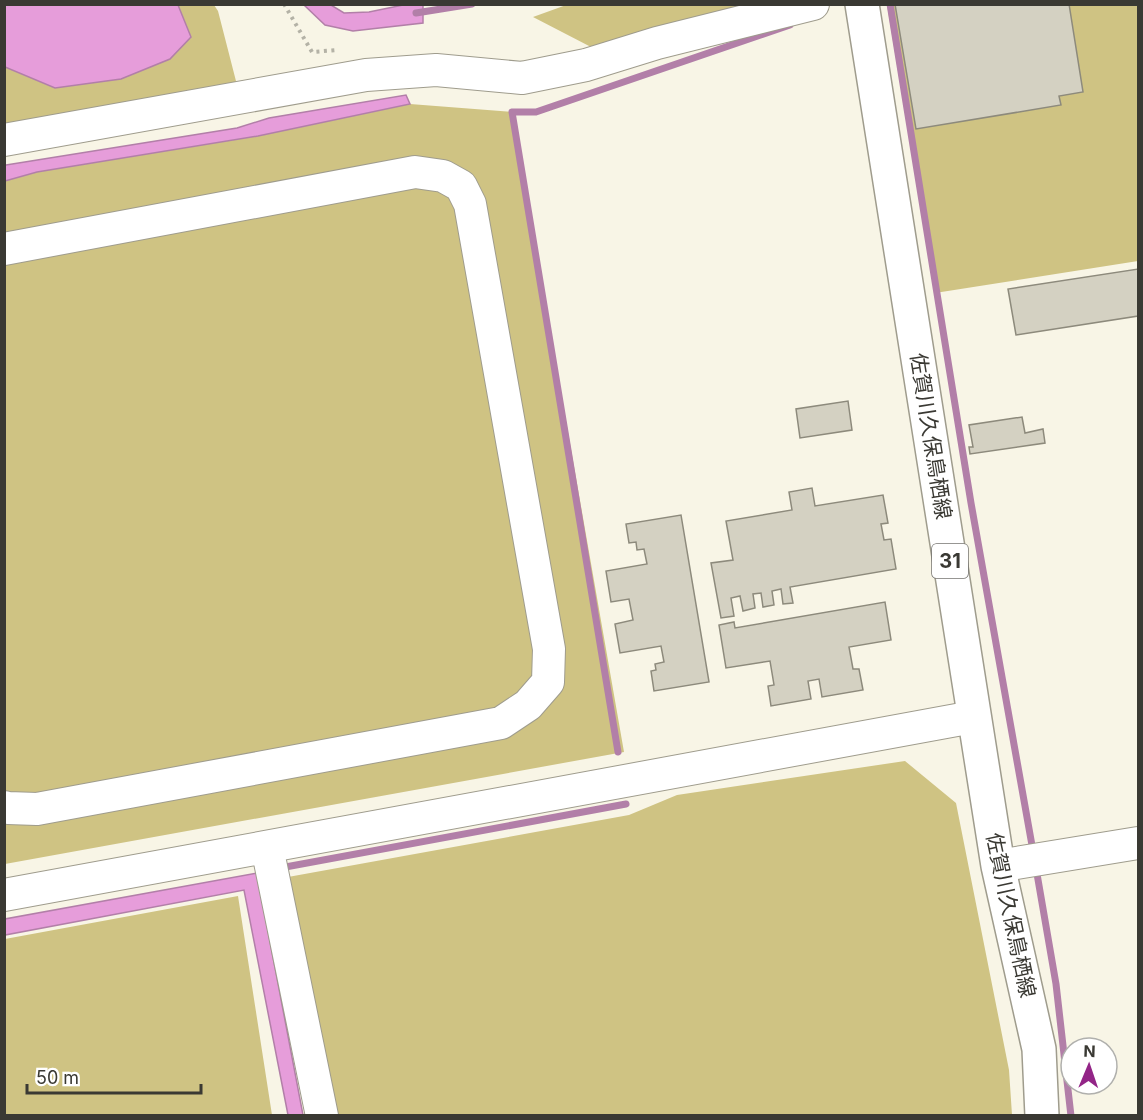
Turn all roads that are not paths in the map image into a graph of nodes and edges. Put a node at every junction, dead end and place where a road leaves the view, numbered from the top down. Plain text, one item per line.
1 (813, 4) edge
2 (862, 4) edge
3 (4, 140) edge
4 (4, 249) edge
5 (973, 717) junction
6 (4, 807) edge
7 (1138, 843) edge
8 (270, 862) junction
9 (1022, 862) junction
10 (4, 895) edge
11 (322, 1116) edge
12 (1041, 1116) edge

1 - 3 street
2 - 5 main road, 佐賀川久保鳥栖線 / 31
4 - 6 street
5 - 8 street
5 - 9 main road, 佐賀川久保鳥栖線 / 31
7 - 9 street
8 - 10 street
8 - 11 street
9 - 12 main road, 佐賀川久保鳥栖線 / 31

